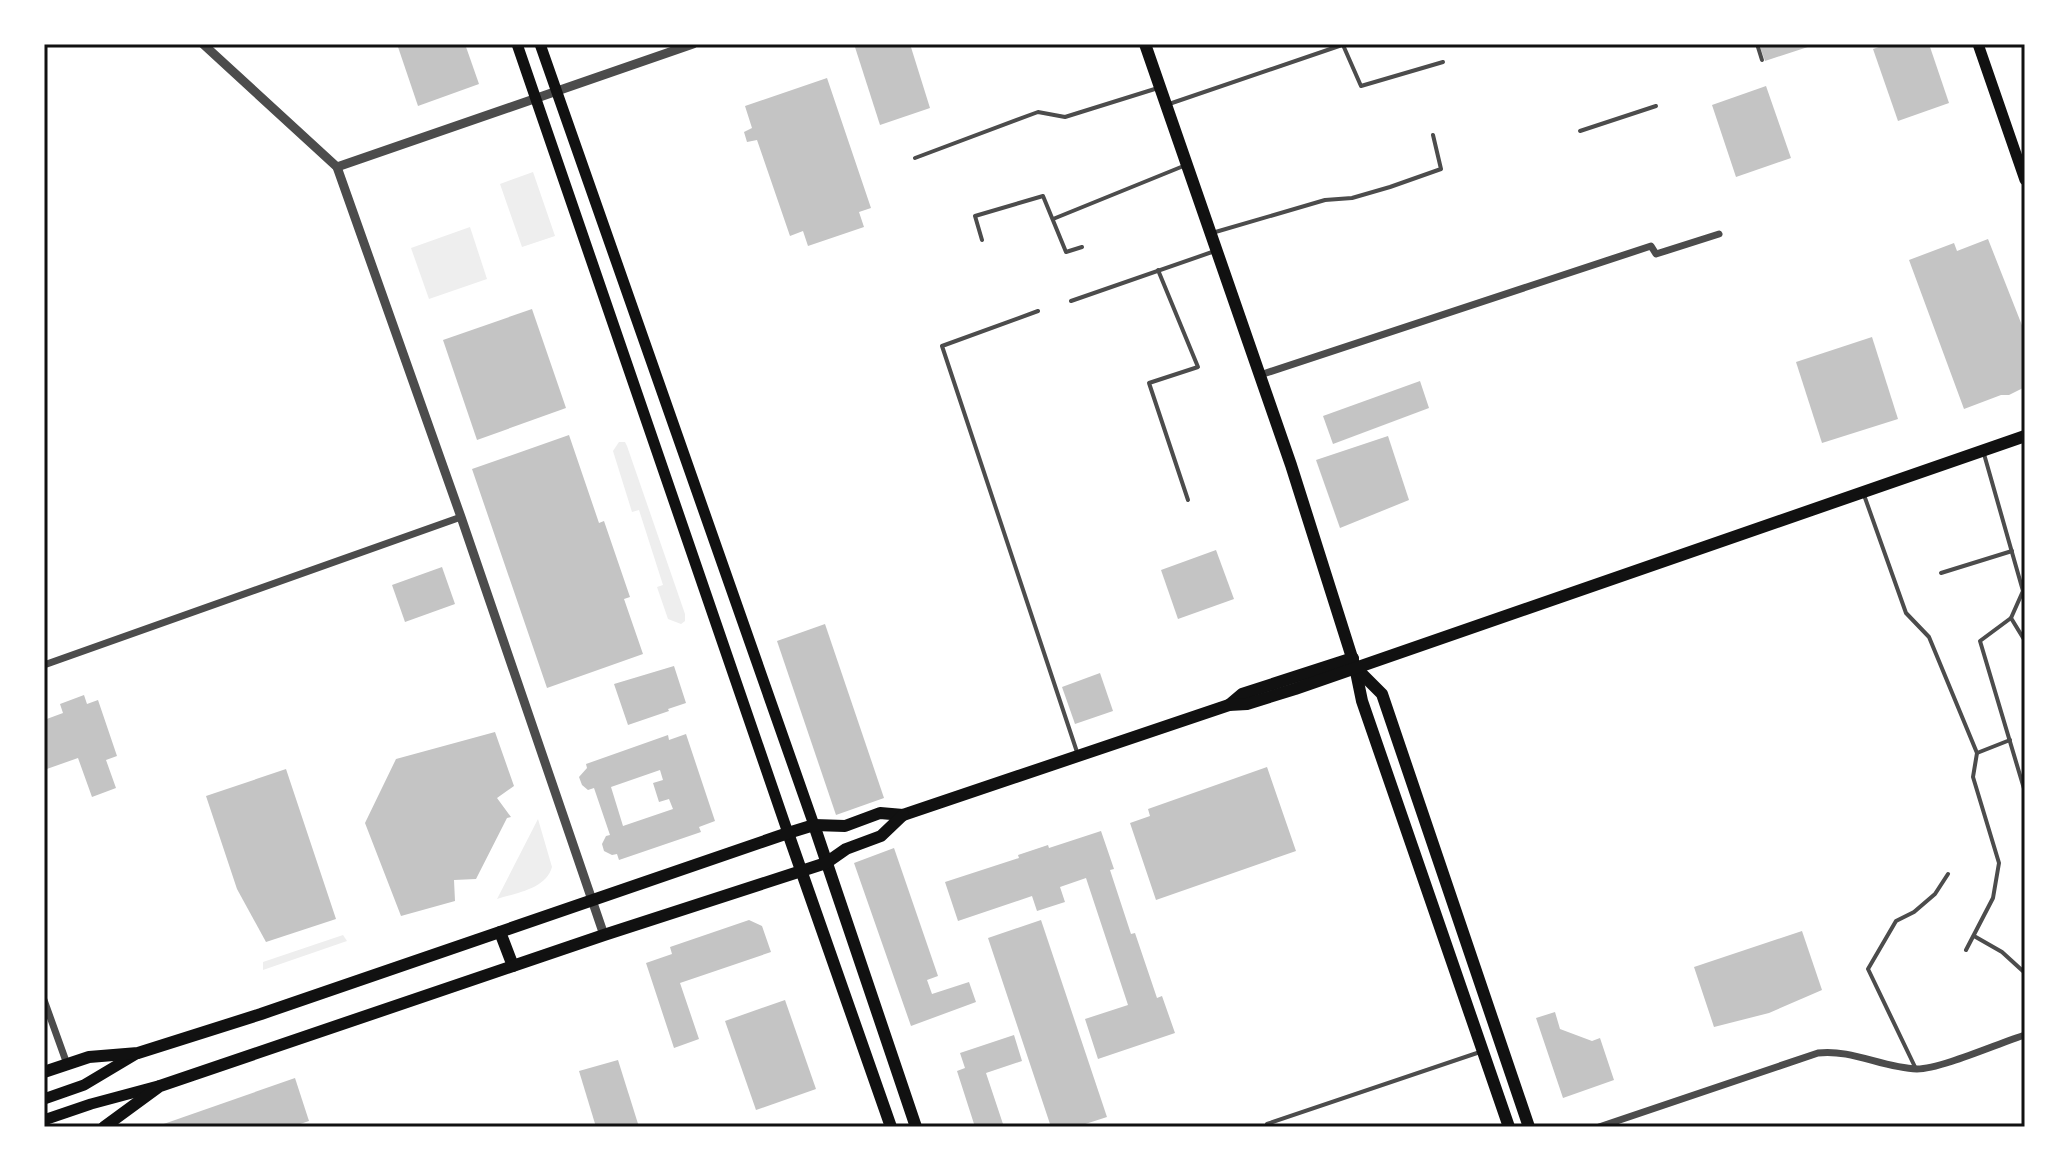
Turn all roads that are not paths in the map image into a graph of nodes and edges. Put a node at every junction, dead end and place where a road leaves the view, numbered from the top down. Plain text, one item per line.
1 (203, 44) edge
2 (517, 44) edge
3 (540, 44) edge
4 (693, 44) edge
5 (1145, 44) edge
6 (1344, 44) edge
7 (1757, 44) edge
8 (1978, 44) edge
9 (1762, 60) dead end
10 (1443, 62) dead end
11 (1160, 87) junction
12 (556, 91) junction
13 (536, 98) junction
14 (1168, 105) junction
15 (1656, 106) dead end
16 (1580, 131) dead end
17 (1433, 135) dead end
18 (915, 158) dead end
19 (1188, 164) junction
20 (337, 167) junction
21 (2025, 180) edge
22 (1053, 219) junction
23 (1212, 233) junction
24 (1719, 234) dead end
25 (982, 240) dead end
26 (1082, 247) dead end
27 (1217, 250) junction
28 (1158, 270) junction
29 (1071, 301) dead end
30 (1038, 311) dead end
31 (1260, 375) junction
32 (2025, 436) edge
33 (1983, 451) junction
34 (1863, 493) junction
35 (1188, 500) dead end
36 (461, 517) junction
37 (2012, 551) junction
38 (1941, 573) dead end
39 (2011, 618) junction
40 (2025, 641) edge
41 (1354, 663) junction
42 (44, 665) edge
43 (2010, 740) junction
44 (1977, 753) junction
45 (1078, 757) junction
46 (2025, 792) edge
47 (903, 815) junction
48 (814, 825) junction
49 (788, 833) junction
50 (826, 863) junction
51 (802, 871) junction
52 (1948, 874) dead end
53 (592, 899) junction
54 (1452, 905) junction
55 (1434, 910) junction
56 (500, 932) junction
57 (604, 935) junction
58 (1974, 936) junction
59 (1966, 950) dead end
60 (513, 966) junction
61 (2025, 973) edge
62 (44, 1000) edge
63 (2025, 1035) edge
64 (1501, 1045) junction
65 (1483, 1051) junction
66 (138, 1053) junction
67 (67, 1064) junction
68 (1916, 1069) junction
69 (44, 1072) edge
70 (160, 1086) junction
71 (44, 1099) edge
72 (44, 1120) edge
73 (104, 1127) edge
74 (891, 1127) edge
75 (916, 1127) edge
76 (1268, 1127) edge
77 (1509, 1127) edge
78 (1529, 1127) edge
79 (1599, 1127) edge

1 - 20 street
2 - 13 main road
3 - 12 main road
4 - 12 street
5 - 11 main road
6 - 10 lane
6 - 14 lane
7 - 9 lane
8 - 21 main road
11 - 14 main road
11 - 18 lane
12 - 13 street
12 - 48 main road
13 - 20 street
13 - 49 main road
14 - 19 main road
15 - 16 lane
17 - 23 lane
19 - 22 lane
19 - 23 main road
20 - 36 street
22 - 25 lane
22 - 26 lane
23 - 27 main road
24 - 31 street
27 - 28 lane
27 - 31 main road
28 - 29 lane
28 - 35 lane
30 - 45 lane
31 - 41 main road
32 - 33 main road
33 - 34 main road
33 - 37 lane
34 - 41 main road
34 - 44 lane
36 - 42 street
36 - 53 street
37 - 38 lane
37 - 39 lane
39 - 40 lane
39 - 43 lane
41 - 45 main road
41 - 54 main road
41 - 55 main road
43 - 44 lane
43 - 46 lane
44 - 58 lane
45 - 47 main road
47 - 48 main road
47 - 50 main road
48 - 49 main road
48 - 50 main road
49 - 51 main road
49 - 53 main road
50 - 51 main road
50 - 75 main road
51 - 57 main road
51 - 74 main road
52 - 68 lane
53 - 56 main road
53 - 57 street
54 - 55 main road
54 - 64 main road
55 - 65 main road
56 - 60 main road
56 - 66 main road
57 - 60 main road
58 - 59 lane
58 - 61 lane
60 - 70 main road
62 - 67 street
63 - 68 street
64 - 65 main road
64 - 78 main road
65 - 76 lane
65 - 77 main road
66 - 67 main road
66 - 71 main road
67 - 69 main road
68 - 79 street
70 - 72 main road
70 - 73 main road

